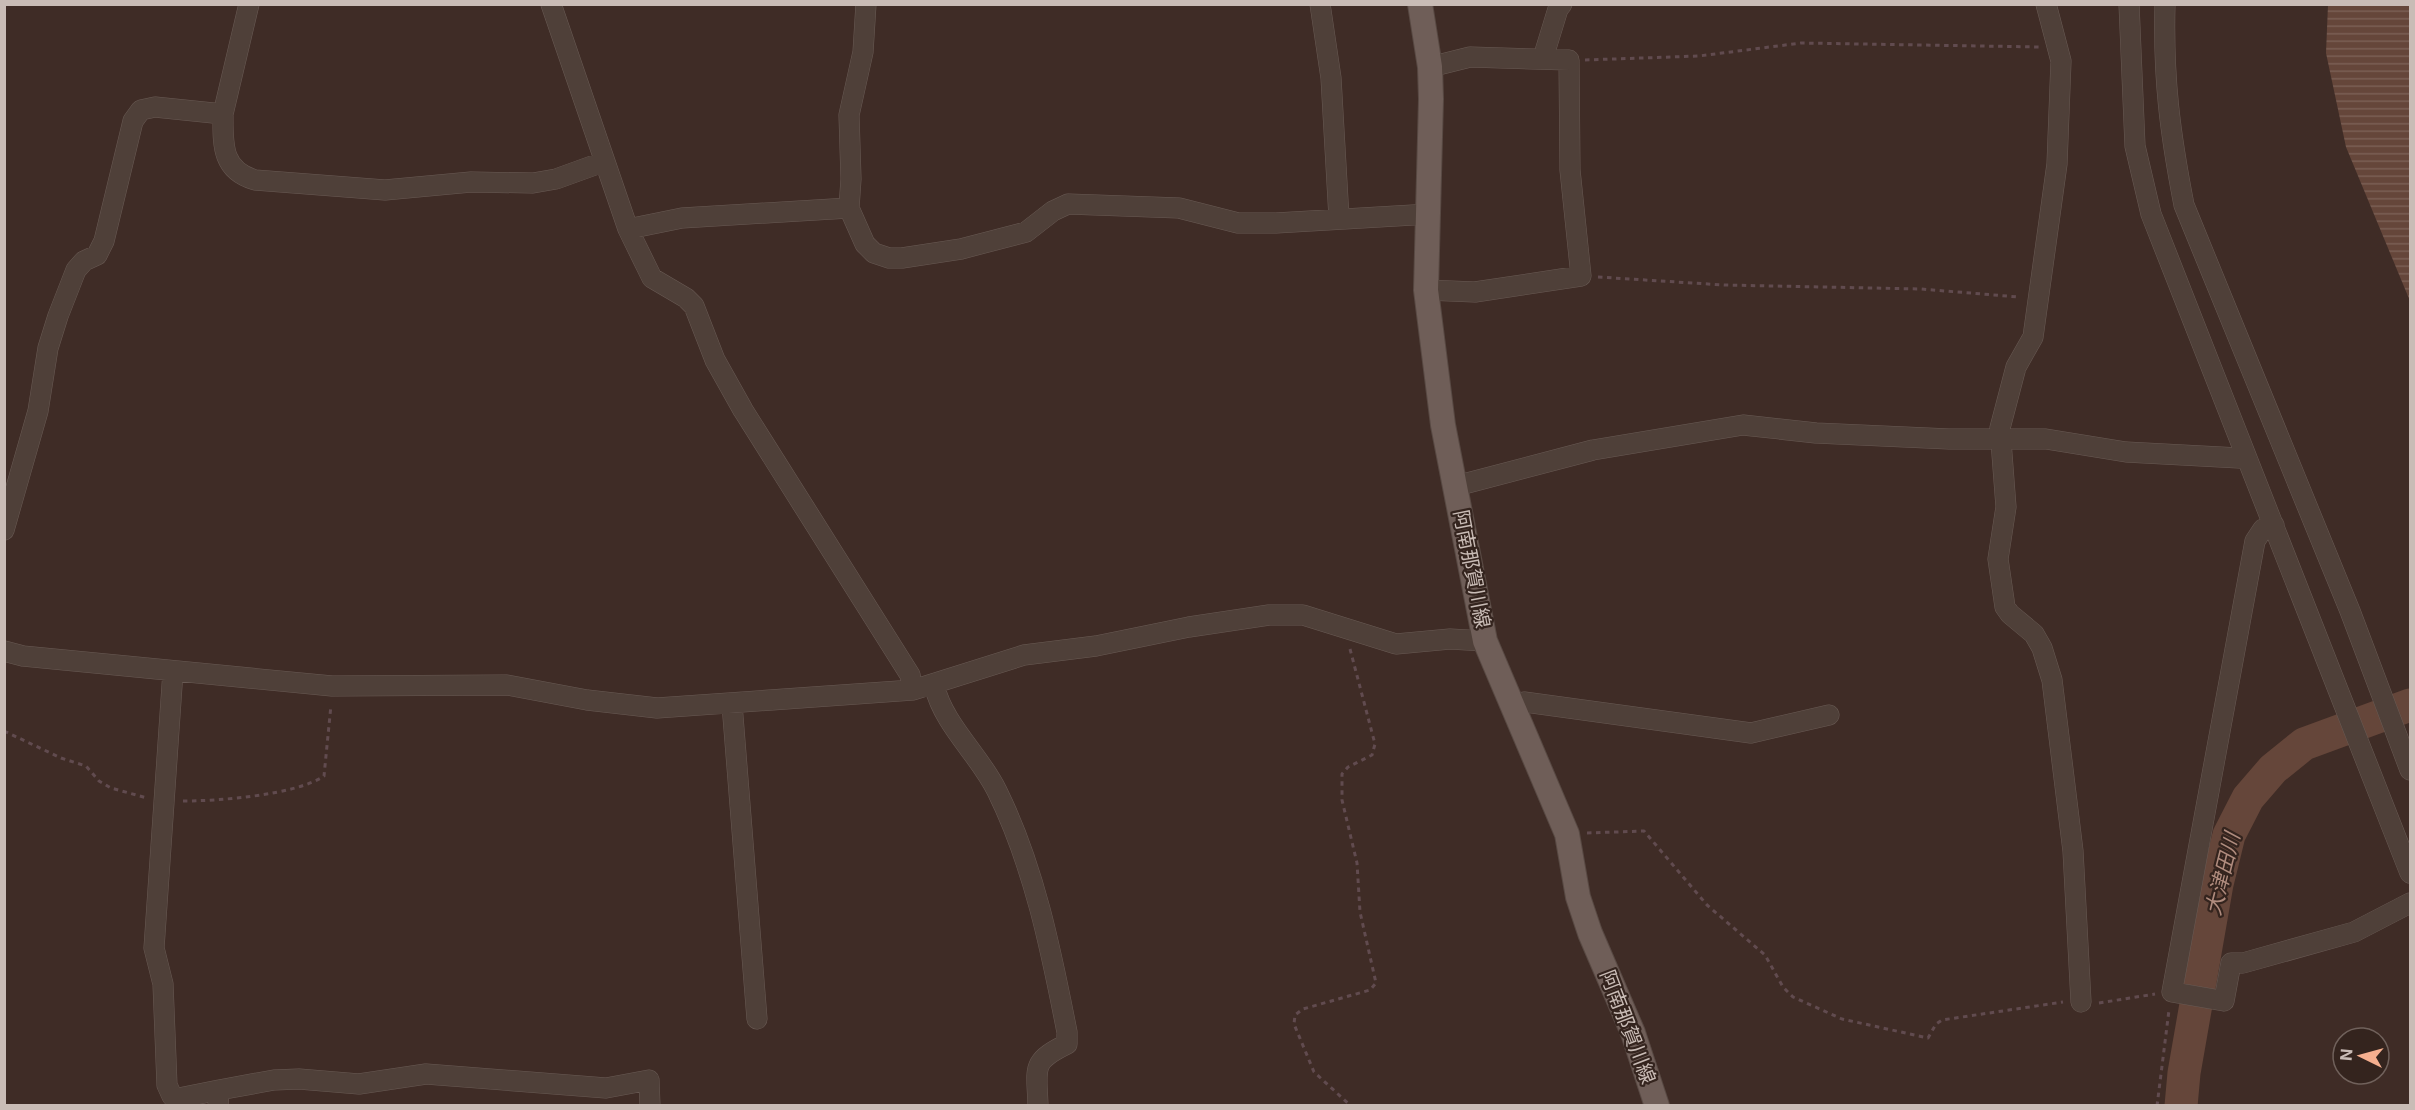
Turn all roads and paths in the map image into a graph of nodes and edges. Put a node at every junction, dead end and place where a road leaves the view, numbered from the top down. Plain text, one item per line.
1 (249, 4) edge
2 (551, 4) edge
3 (866, 4) edge
4 (1320, 4) edge
5 (1420, 4) edge
6 (1562, 4) edge
7 (2046, 4) edge
8 (2129, 4) edge
9 (2165, 4) edge
10 (2058, 45) junction
11 (1543, 58) junction
12 (1569, 60) junction
13 (1430, 67) junction
14 (223, 114) junction
15 (603, 162) junction
16 (849, 208) junction
17 (1430, 213) junction
18 (1339, 218) junction
19 (628, 230) junction
20 (1581, 276) junction
21 (1426, 290) junction
22 (2038, 298) junction
23 (2000, 440) junction
24 (2246, 456) junction
25 (1456, 486) junction
26 (2274, 525) junction
27 (4, 530) edge
28 (1348, 630) junction
29 (1485, 641) junction
30 (4, 651) edge
31 (174, 671) junction
32 (934, 685) junction
33 (332, 686) junction
34 (913, 690) junction
35 (732, 704) junction
36 (1512, 707) junction
37 (1829, 716) dead end
38 (4, 731) edge
39 (2410, 770) edge
40 (162, 801) junction
41 (1567, 834) junction
42 (2410, 873) edge
43 (2410, 903) edge
44 (2176, 993) junction
45 (2081, 1002) junction
46 (757, 1019) dead end
47 (218, 1098) edge
48 (650, 1106) edge
49 (1038, 1106) edge
50 (1351, 1106) edge
51 (1657, 1106) edge
52 (2157, 1106) edge

1 - 14 street
2 - 15 street
3 - 16 street
4 - 18 street
5 - 13 main road, 阿南那賀川線
6 - 11 street
7 - 10 street
8 - 24 street
9 - 39 street
10 - 12 path
10 - 22 street
11 - 12 street
11 - 13 street
12 - 20 street
13 - 17 main road, 阿南那賀川線
14 - 15 street
14 - 27 street
15 - 19 street
16 - 18 street
16 - 19 street
17 - 18 street
17 - 21 main road, 阿南那賀川線
19 - 34 street
20 - 21 street
20 - 22 path
21 - 25 main road, 阿南那賀川線
22 - 23 street
23 - 24 street
23 - 25 street
23 - 45 street
24 - 26 street
25 - 29 main road, 阿南那賀川線
26 - 42 street
26 - 44 street
28 - 29 street
28 - 32 street
28 - 50 path
29 - 36 main road, 阿南那賀川線
30 - 31 street
31 - 33 street
31 - 40 street
32 - 34 street
32 - 49 street
33 - 35 street
33 - 40 path
34 - 35 street
35 - 46 street
36 - 37 street
36 - 41 main road, 阿南那賀川線
38 - 40 path
40 - 47 street
41 - 45 path
41 - 51 main road, 阿南那賀川線
43 - 44 street
44 - 45 path
44 - 52 path
47 - 48 street

